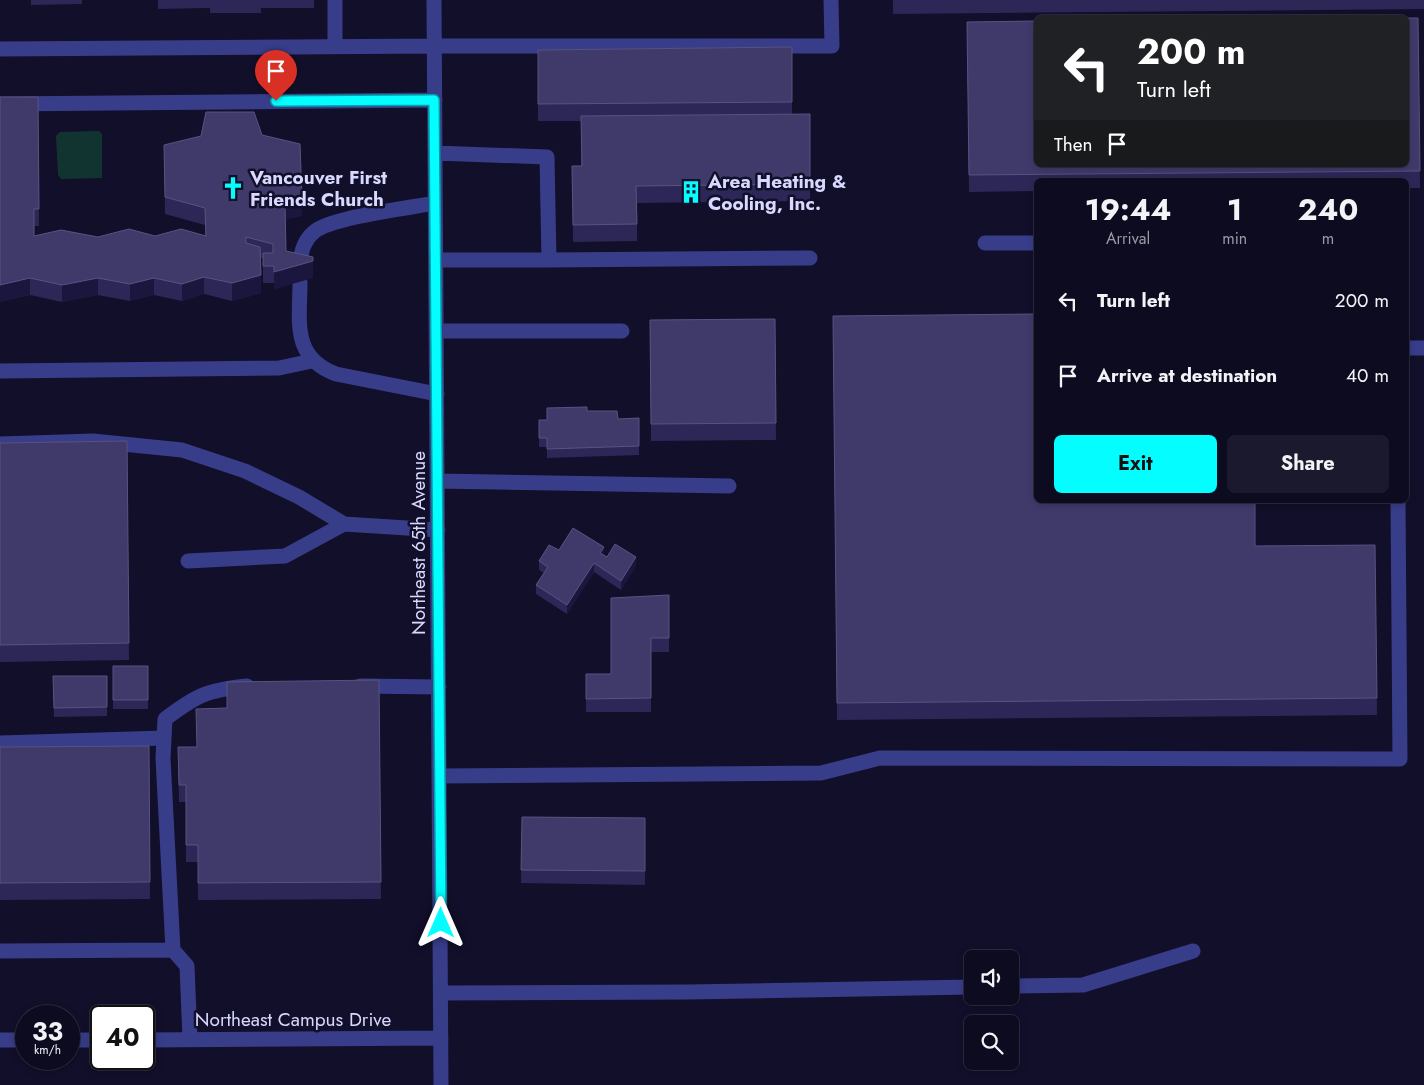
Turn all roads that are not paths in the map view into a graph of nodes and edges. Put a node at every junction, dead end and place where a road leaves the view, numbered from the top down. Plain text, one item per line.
1 (336, 0) edge
2 (434, 0) edge
3 (831, 0) edge
4 (335, 46) junction
5 (434, 46) junction
6 (0, 49) edge
7 (434, 100) junction
8 (0, 104) edge
9 (435, 153) junction
10 (435, 203) junction
11 (985, 243) dead end
12 (1034, 243) edge
13 (810, 258) dead end
14 (436, 260) junction
15 (549, 260) junction
16 (436, 331) junction
17 (622, 332) dead end
18 (1409, 348) edge
19 (1424, 348) edge
20 (312, 360) junction
21 (0, 371) edge
22 (436, 394) junction
23 (0, 444) edge
24 (437, 480) junction
25 (729, 486) dead end
26 (1398, 503) edge
27 (344, 524) junction
28 (438, 530) junction
29 (188, 561) dead end
30 (264, 685) edge
31 (341, 685) edge
32 (439, 687) junction
33 (164, 738) junction
34 (0, 742) edge
35 (440, 776) junction
36 (173, 950) junction
37 (0, 951) edge
38 (1193, 951) dead end
39 (1019, 986) edge
40 (964, 987) edge
41 (441, 993) junction
42 (442, 1038) junction
43 (190, 1039) junction
44 (0, 1040) edge
45 (15, 1040) edge
46 (155, 1040) edge
47 (442, 1085) edge

1 - 4 street
2 - 5 street, Northeast 65th Avenue
3 - 5 street
4 - 5 street
4 - 6 street
5 - 7 street, Northeast 65th Avenue
7 - 8 street
7 - 9 street, Northeast 65th Avenue
9 - 10 street, Northeast 65th Avenue
9 - 15 street
10 - 14 street, Northeast 65th Avenue
10 - 20 street
11 - 12 street
13 - 15 street
14 - 15 street
14 - 16 street, Northeast 65th Avenue
16 - 17 street
16 - 22 street, Northeast 65th Avenue
18 - 19 street
20 - 21 street
20 - 22 street
22 - 24 street, Northeast 65th Avenue
23 - 27 street
24 - 25 street
24 - 28 street, Northeast 65th Avenue
26 - 35 street
27 - 28 street
27 - 29 street
28 - 32 street, Northeast 65th Avenue
30 - 33 street
31 - 32 street
32 - 35 street, Northeast 65th Avenue
33 - 34 street
33 - 36 street
35 - 41 street, Northeast 65th Avenue
36 - 37 street
36 - 43 street
38 - 39 street
40 - 41 street
41 - 42 street, Northeast 65th Avenue
42 - 43 street, Northeast Campus Drive
42 - 47 street, Northeast 65th Avenue
43 - 46 street, Northeast Campus Drive
44 - 45 street

